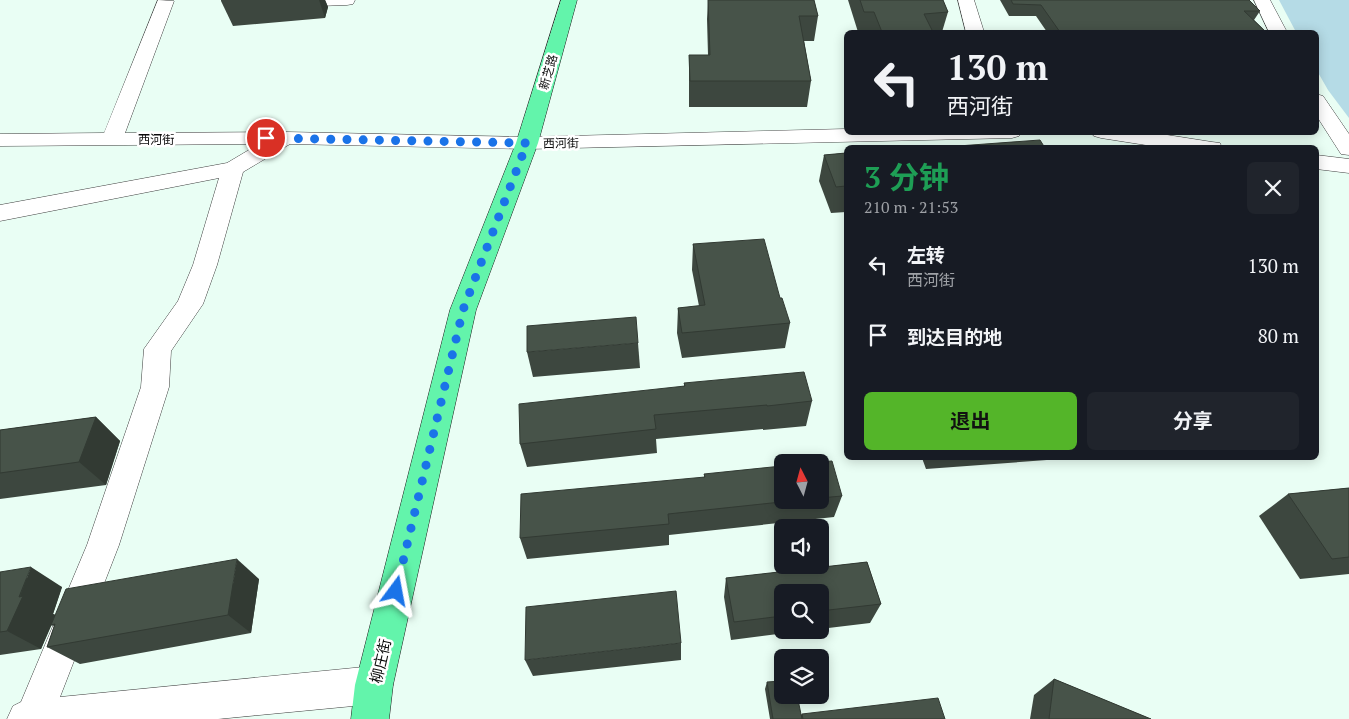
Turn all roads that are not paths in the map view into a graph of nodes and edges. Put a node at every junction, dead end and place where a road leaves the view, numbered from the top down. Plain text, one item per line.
1 (347, 0) edge
2 (569, 0) edge
3 (966, 0) edge
4 (1262, 0) edge
5 (166, 1) edge
6 (276, 3) dead end
7 (974, 30) edge
8 (1277, 30) edge
9 (1319, 104) edge
10 (880, 135) edge
11 (1122, 135) edge
12 (286, 138) junction
13 (112, 139) junction
14 (10, 140) edge
15 (527, 143) junction
16 (1191, 145) edge
17 (1349, 149) edge
18 (1319, 162) edge
19 (1349, 166) edge
20 (232, 168) junction
21 (0, 213) edge
22 (372, 702) edge
23 (29, 719) edge

1 - 6 street
2 - 15 main road, 新芝路
3 - 7 street
4 - 8 street
5 - 13 street
9 - 17 street
10 - 15 street, 西河街
11 - 16 street
12 - 13 street, 西河街
12 - 15 street, 西河街
12 - 20 street
13 - 14 street, 西河街
15 - 22 main road, 柳庄街
18 - 19 street
20 - 21 street
20 - 23 street
22 - 23 street

